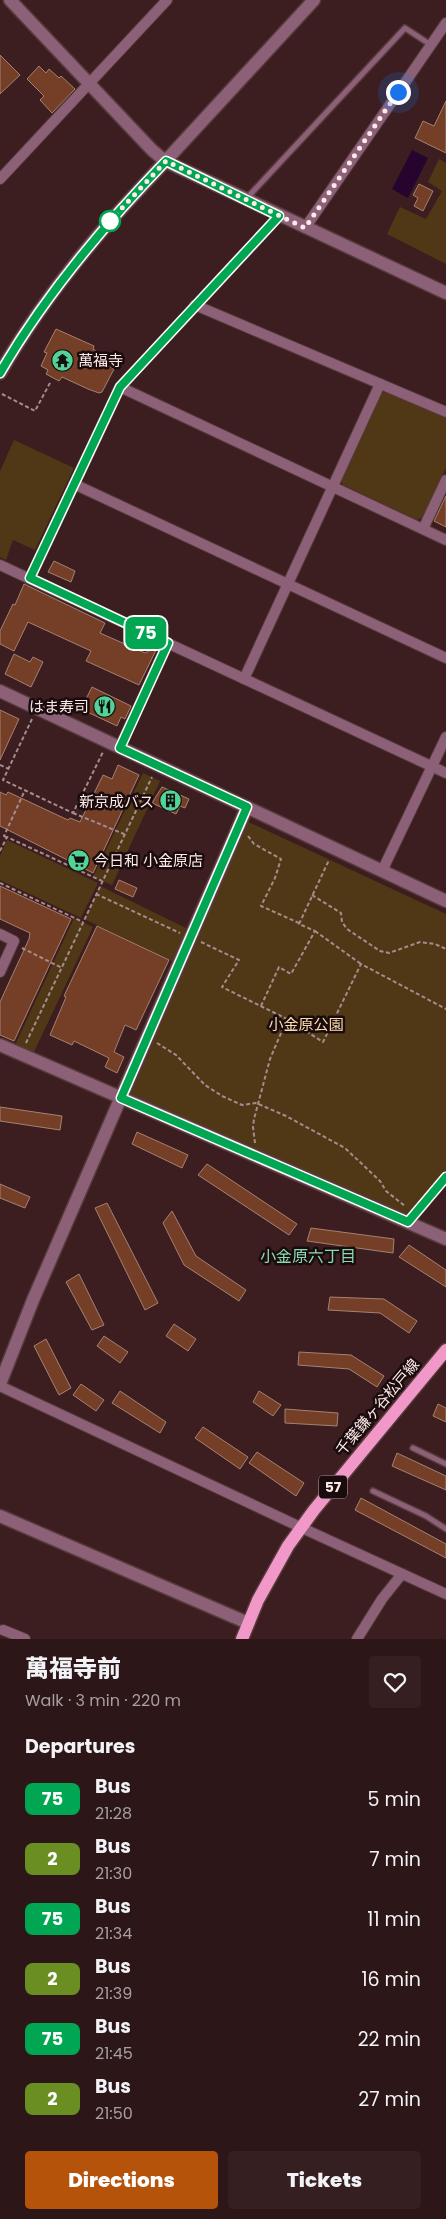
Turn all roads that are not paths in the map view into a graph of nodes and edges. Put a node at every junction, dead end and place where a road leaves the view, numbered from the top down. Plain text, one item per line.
1 (10, 0) edge
2 (166, 0) edge
3 (314, 0) edge
4 (446, 23) edge
5 (431, 45) junction
6 (89, 84) junction
7 (166, 161) junction
8 (0, 179) edge
9 (245, 199) junction
10 (279, 216) junction
11 (305, 228) junction
12 (446, 294) edge
13 (195, 305) junction
14 (0, 373) edge
15 (380, 384) junction
16 (120, 387) junction
17 (446, 412) edge
18 (446, 480) edge
19 (74, 484) junction
20 (334, 487) junction
21 (423, 529) junction
22 (446, 540) edge
23 (0, 565) edge
24 (30, 578) junction
25 (288, 584) junction
26 (168, 643) junction
27 (446, 658) edge
28 (244, 679) junction
29 (0, 691) edge
30 (446, 737) edge
31 (120, 748) junction
32 (432, 767) junction
33 (446, 773) edge
34 (247, 807) junction
35 (382, 871) junction
36 (446, 901) edge
37 (0, 934) edge
38 (0, 972) edge
39 (0, 1045) edge
40 (121, 1098) junction
41 (446, 1177) edge
42 (412, 1218) junction
43 (446, 1239) edge
44 (446, 1350) edge
45 (0, 1385) edge
46 (413, 1448) dead end
47 (446, 1464) edge
48 (373, 1491) dead end
49 (0, 1516) edge
50 (301, 1528) junction
51 (446, 1529) edge
52 (402, 1574) junction
53 (446, 1594) edge
54 (248, 1623) junction
55 (1, 1632) edge
56 (25, 1639) edge
57 (242, 1639) edge
58 (357, 1639) edge

1 - 6 street
2 - 6 street
3 - 7 street
4 - 5 street
5 - 9 lane
5 - 11 street
6 - 7 street
6 - 8 street
7 - 9 street
7 - 14 street
9 - 10 street
10 - 11 street
10 - 13 street
11 - 12 street
13 - 15 street
13 - 16 street
15 - 17 street
15 - 20 street
16 - 19 street
16 - 20 street
18 - 21 street
19 - 24 street
19 - 25 street
20 - 21 street
20 - 25 street
21 - 22 street
23 - 24 street
24 - 26 street
25 - 27 street
25 - 28 street
26 - 28 street
26 - 31 street
28 - 32 street
29 - 31 street
30 - 32 street
31 - 34 street
32 - 33 street
32 - 35 street
34 - 35 street
34 - 40 street
35 - 36 street
37 - 38 street
39 - 40 street
40 - 42 street
40 - 45 street
41 - 42 street
42 - 43 street
44 - 50 main road, 千葉鎌ヶ谷松戸線 / 57
45 - 50 street
46 - 47 lane
48 - 51 lane
49 - 54 street
50 - 52 street
50 - 54 main road, 千葉鎌ヶ谷松戸線 / 57
52 - 53 street
52 - 58 street
54 - 57 main road, 千葉鎌ヶ谷松戸線 / 57
55 - 56 street

